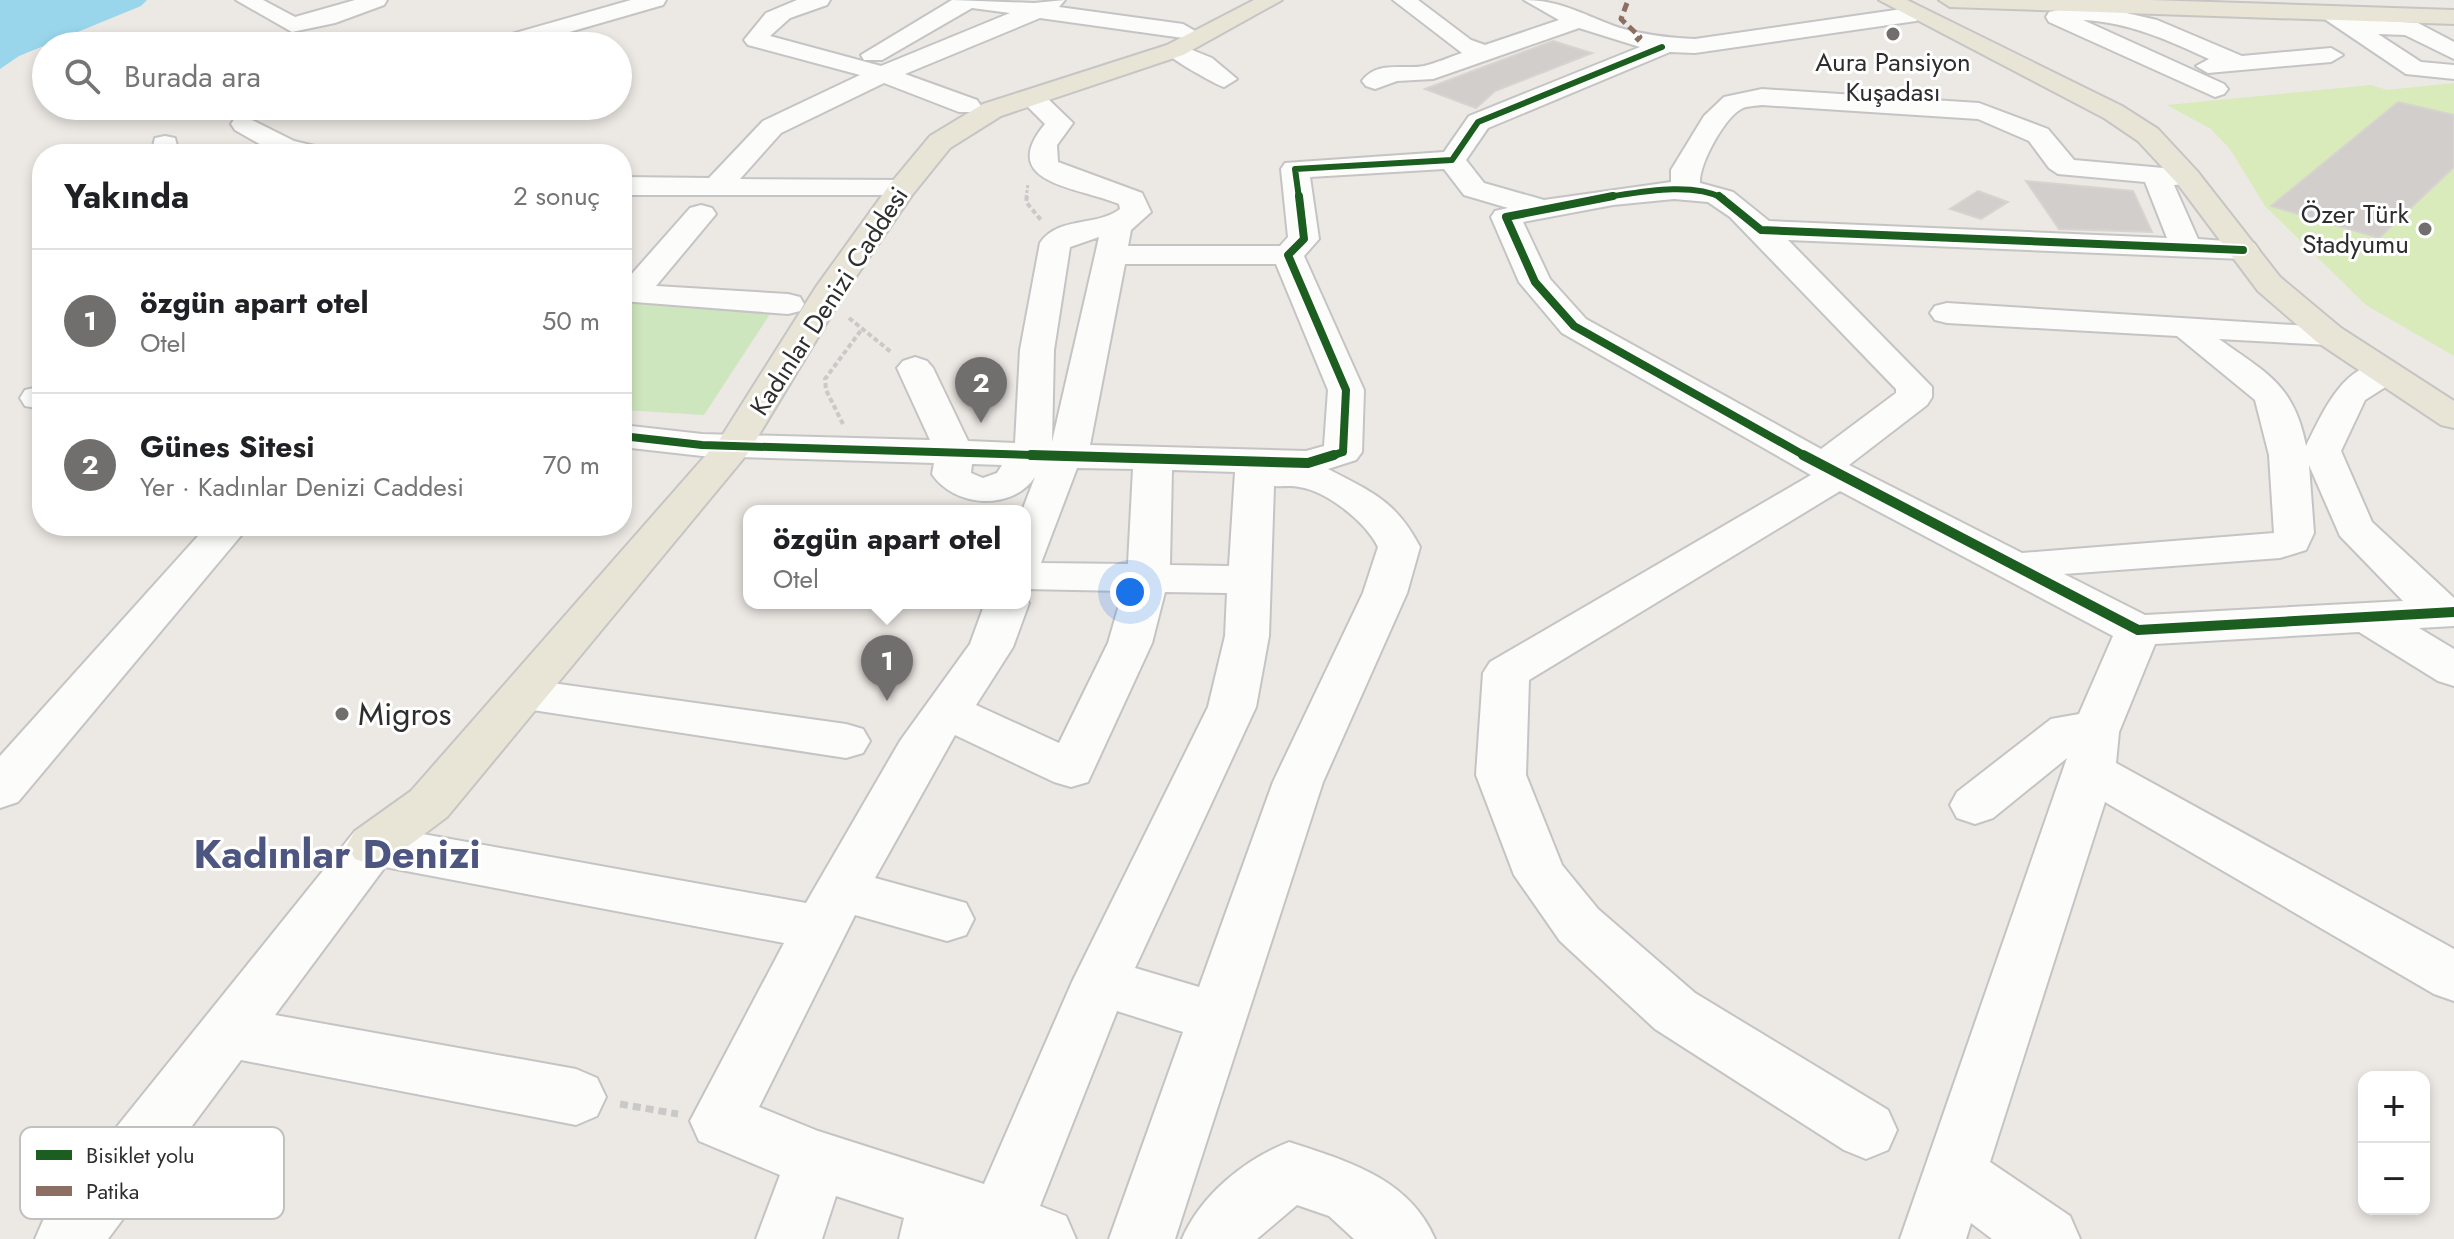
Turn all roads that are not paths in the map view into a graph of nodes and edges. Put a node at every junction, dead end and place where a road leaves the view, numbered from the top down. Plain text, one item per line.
1 (247, 0) edge
2 (307, 0) edge
3 (376, 0) edge
4 (655, 0) edge
5 (819, 0) edge
6 (966, 0) edge
7 (1012, 0) edge
8 (1244, 0) edge
9 (1271, 0) edge
10 (1404, 0) edge
11 (1535, 0) edge
12 (1920, 3) edge
13 (1048, 4) edge
14 (2202, 5) edge
15 (2065, 9) junction
16 (274, 12) junction
17 (2344, 14) edge
18 (2454, 17) edge
19 (1570, 24) junction
20 (546, 32) edge
21 (2308, 39) dead end
22 (1179, 40) junction
23 (2239, 46) junction
24 (1662, 47) junction
25 (2454, 52) edge
26 (1484, 53) junction
27 (2331, 55) dead end
28 (853, 66) junction
29 (2174, 71) junction
30 (2454, 72) edge
31 (883, 74) junction
32 (1224, 79) dead end
33 (1375, 81) dead end
34 (2215, 89) dead end
35 (1039, 105) dead end
36 (968, 106) junction
37 (1459, 110) dead end
38 (2190, 140) dead end
39 (238, 141) edge
40 (278, 144) edge
41 (1452, 160) junction
42 (2156, 175) junction
43 (2187, 177) junction
44 (719, 185) junction
45 (632, 186) edge
46 (872, 188) junction
47 (901, 189) junction
48 (1686, 189) junction
49 (1541, 208) junction
50 (701, 214) dead end
51 (1761, 230) junction
52 (1114, 241) junction
53 (2187, 248) junction
54 (2243, 250) junction
55 (1288, 255) junction
56 (2299, 272) dead end
57 (632, 289) edge
58 (632, 295) edge
59 (1947, 313) dead end
60 (780, 317) joint
61 (2190, 330) junction
62 (2329, 335) junction
63 (915, 368) road end
64 (2386, 372) junction
65 (2454, 386) edge
66 (2454, 417) edge
67 (632, 436) edge
68 (718, 436) junction
69 (955, 453) junction
70 (1043, 461) junction
71 (1153, 468) junction
72 (1254, 468) junction
73 (1831, 470) junction
74 (1031, 524) edge
75 (632, 533) edge
76 (220, 536) edge
77 (629, 536) edge
78 (2017, 567) junction
79 (1031, 576) edge
80 (1148, 577) junction
81 (1249, 580) junction
82 (1005, 609) edge
83 (2448, 612) edge
84 (2367, 617) junction
85 (2138, 630) junction
86 (2454, 670) edge
87 (523, 695) junction
88 (947, 711) junction
89 (846, 741) dead end
90 (2092, 752) junction
91 (0, 789) edge
92 (1975, 805) dead end
93 (373, 845) junction
94 (830, 909) junction
95 (947, 919) dead end
96 (2454, 977) edge
97 (1100, 982) junction
98 (1219, 1018) junction
99 (227, 1032) junction
100 (576, 1097) road end
101 (154, 1127) edge
102 (1866, 1130) dead end
103 (817, 1160) junction
104 (1956, 1175) junction
105 (83, 1219) edge
106 (936, 1219) edge
107 (1022, 1230) edge
108 (68, 1239) edge
109 (789, 1239) edge
110 (1142, 1239) edge
111 (1215, 1239) edge
112 (1402, 1239) edge
113 (1933, 1239) edge
114 (2047, 1239) edge

1 - 16 street
2 - 16 street
3 - 16 street
4 - 20 street
5 - 28 street
6 - 13 street
6 - 28 street
7 - 13 street
8 - 22 main road, Kadınlar Denizi Caddesi
9 - 22 main road, Kadınlar Denizi Caddesi
10 - 26 street
11 - 19 street
12 - 15 main road
12 - 24 street
12 - 38 main road
12 - 43 main road
13 - 22 street
13 - 31 street
14 - 15 main road
14 - 17 main road
15 - 23 street
15 - 29 street
17 - 18 main road
17 - 25 street
17 - 30 street
19 - 24 street
19 - 26 street
19 - 37 street
21 - 23 street
22 - 32 street
22 - 36 main road, Kadınlar Denizi Caddesi
22 - 47 main road, Kadınlar Denizi Caddesi
23 - 27 street
23 - 29 street
24 - 41 street
26 - 33 street
28 - 31 street
29 - 34 street
31 - 36 street
31 - 44 street
35 - 52 street
36 - 46 main road, Kadınlar Denizi Caddesi
39 - 40 street
41 - 49 street
41 - 55 street
42 - 43 street
42 - 48 street
42 - 53 street
43 - 54 main road
44 - 45 street
44 - 46 street
46 - 47 street
46 - 60 main road, Kadınlar Denizi Caddesi
47 - 68 main road, Kadınlar Denizi Caddesi
48 - 49 street
48 - 51 street
49 - 73 street
50 - 57 street
51 - 53 street
51 - 73 street
52 - 55 street
52 - 70 street
52 - 70 street
53 - 54 street
54 - 62 main road
55 - 72 street
56 - 65 main road
58 - 60 street
59 - 61 street
61 - 62 street
61 - 78 street
62 - 64 main road
63 - 69 street
64 - 66 main road
64 - 83 street
67 - 68 street
68 - 69 street
68 - 75 main road
68 - 87 main road
69 - 70 street
70 - 71 street
70 - 74 street
71 - 72 street
71 - 80 street
72 - 81 street
72 - 98 street
73 - 78 street
73 - 102 street
76 - 91 street
77 - 93 main road
78 - 85 street
79 - 80 street
80 - 81 street
80 - 88 street
81 - 97 street
82 - 88 street
83 - 84 street
84 - 85 street
84 - 86 street
85 - 90 street
87 - 89 street
87 - 93 main road
88 - 94 street
90 - 92 street
90 - 96 street
90 - 104 street
93 - 94 street
93 - 99 street
94 - 95 street
94 - 103 street
97 - 98 street
97 - 107 street
98 - 110 street
99 - 100 street
99 - 101 street
103 - 106 street
103 - 109 street
104 - 113 street
104 - 114 street
105 - 108 street
106 - 107 street
111 - 112 street

